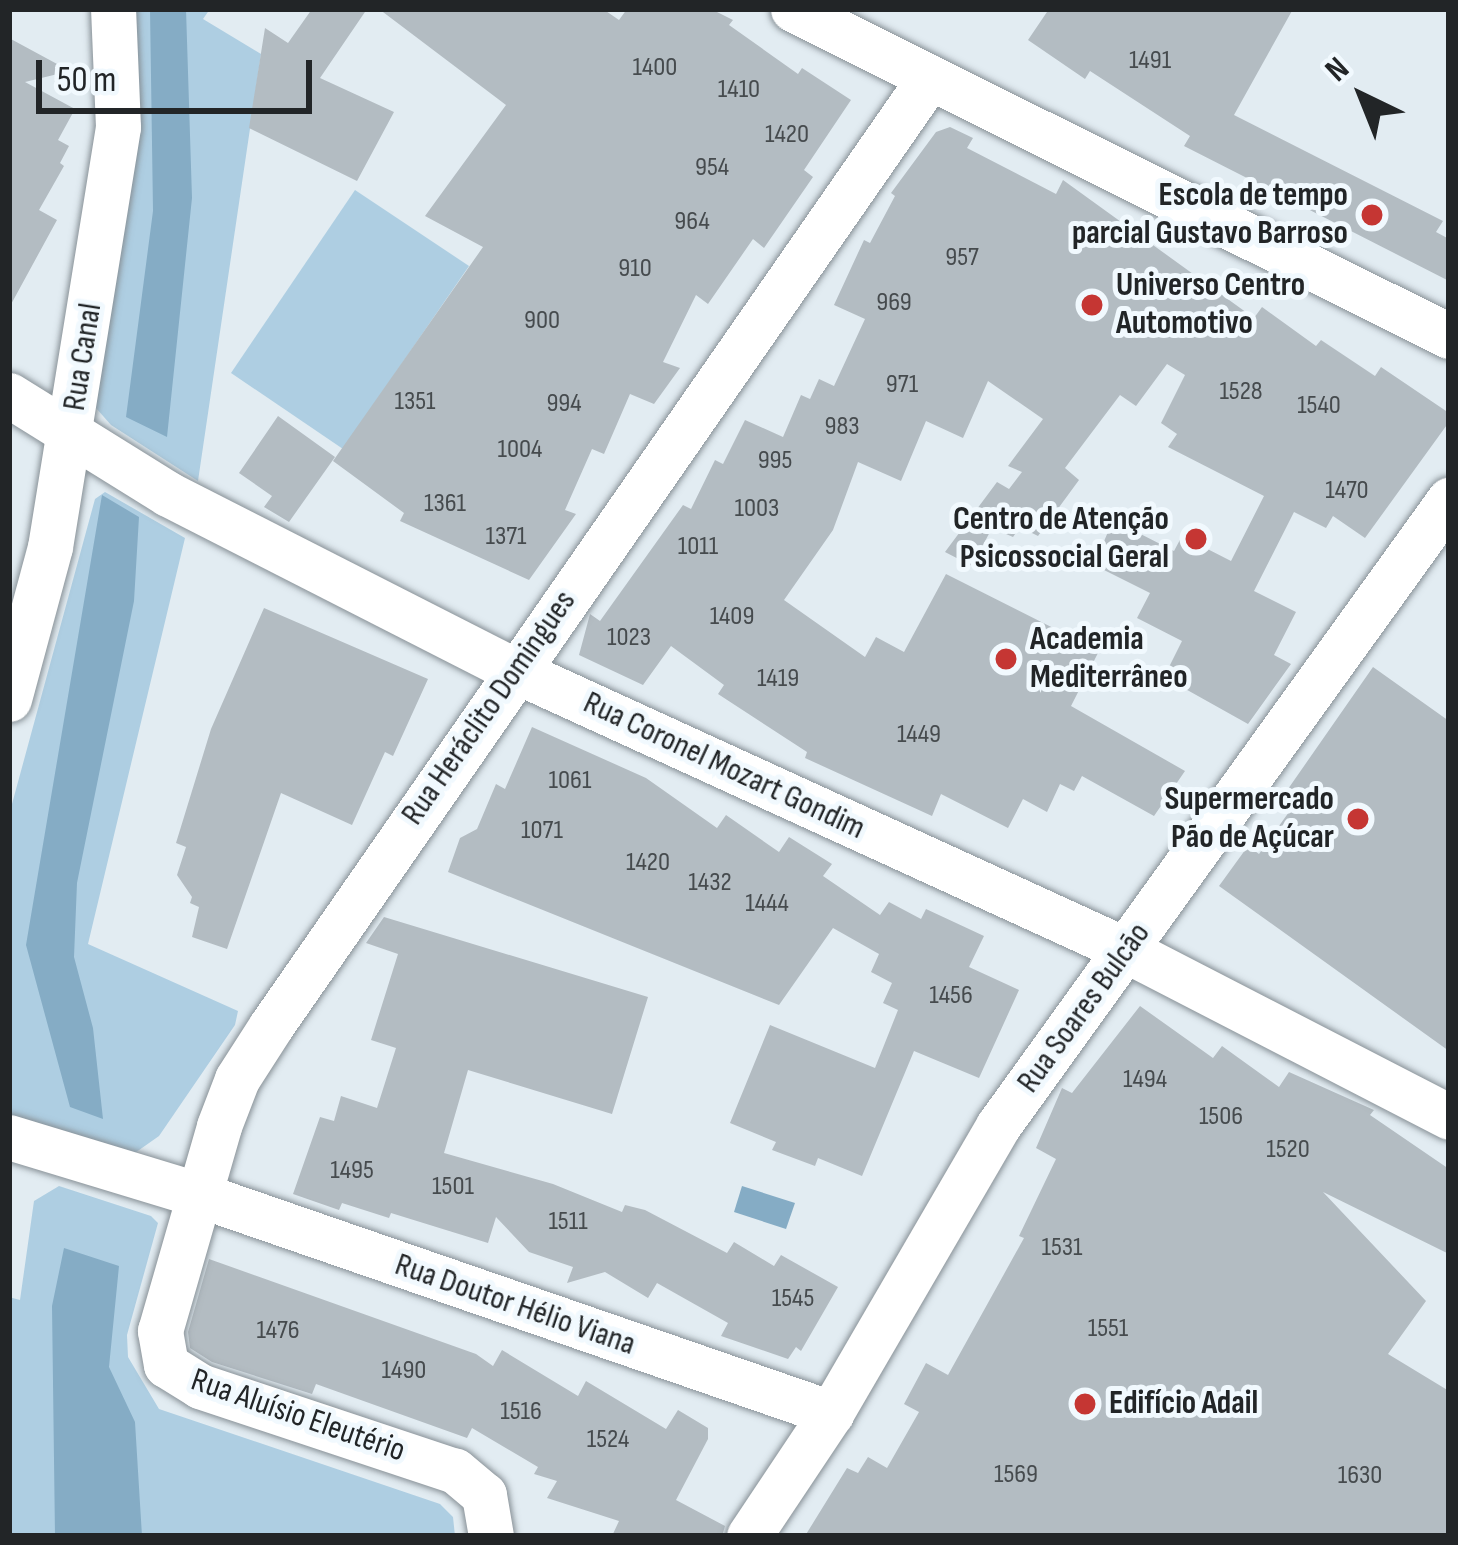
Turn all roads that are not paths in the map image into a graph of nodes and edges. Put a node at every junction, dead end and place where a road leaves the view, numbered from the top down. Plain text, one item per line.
1 (113, 9) edge
2 (793, 9) edge
3 (930, 77) junction
4 (1449, 336) edge
5 (9, 395) edge
6 (71, 430) junction
7 (1449, 500) edge
8 (514, 670) junction
9 (9, 699) edge
10 (1126, 950) junction
11 (1449, 1117) edge
12 (9, 1137) edge
13 (200, 1195) junction
14 (831, 1413) junction
15 (491, 1536) edge
16 (749, 1536) edge

1 - 6 street, Rua Canal
2 - 3 street
3 - 4 street
3 - 8 street, Rua Heráclito Domingues
5 - 6 street, Rua Coronel Mozart Gondim
6 - 8 street, Rua Coronel Mozart Gondim
6 - 9 street, Rua Canal
7 - 10 street, Rua Soares Bulcão
8 - 10 street, Rua Coronel Mozart Gondim
8 - 13 street, Rua Heráclito Domingues
10 - 11 street, Rua Coronel Mozart Gondim
10 - 14 street, Rua Soares Bulcão
12 - 13 street
13 - 14 street, Rua Doutor Hélio Viana
13 - 15 street, Rua Aluísio Eleutério
14 - 16 street, Rua Soares Bulcão

